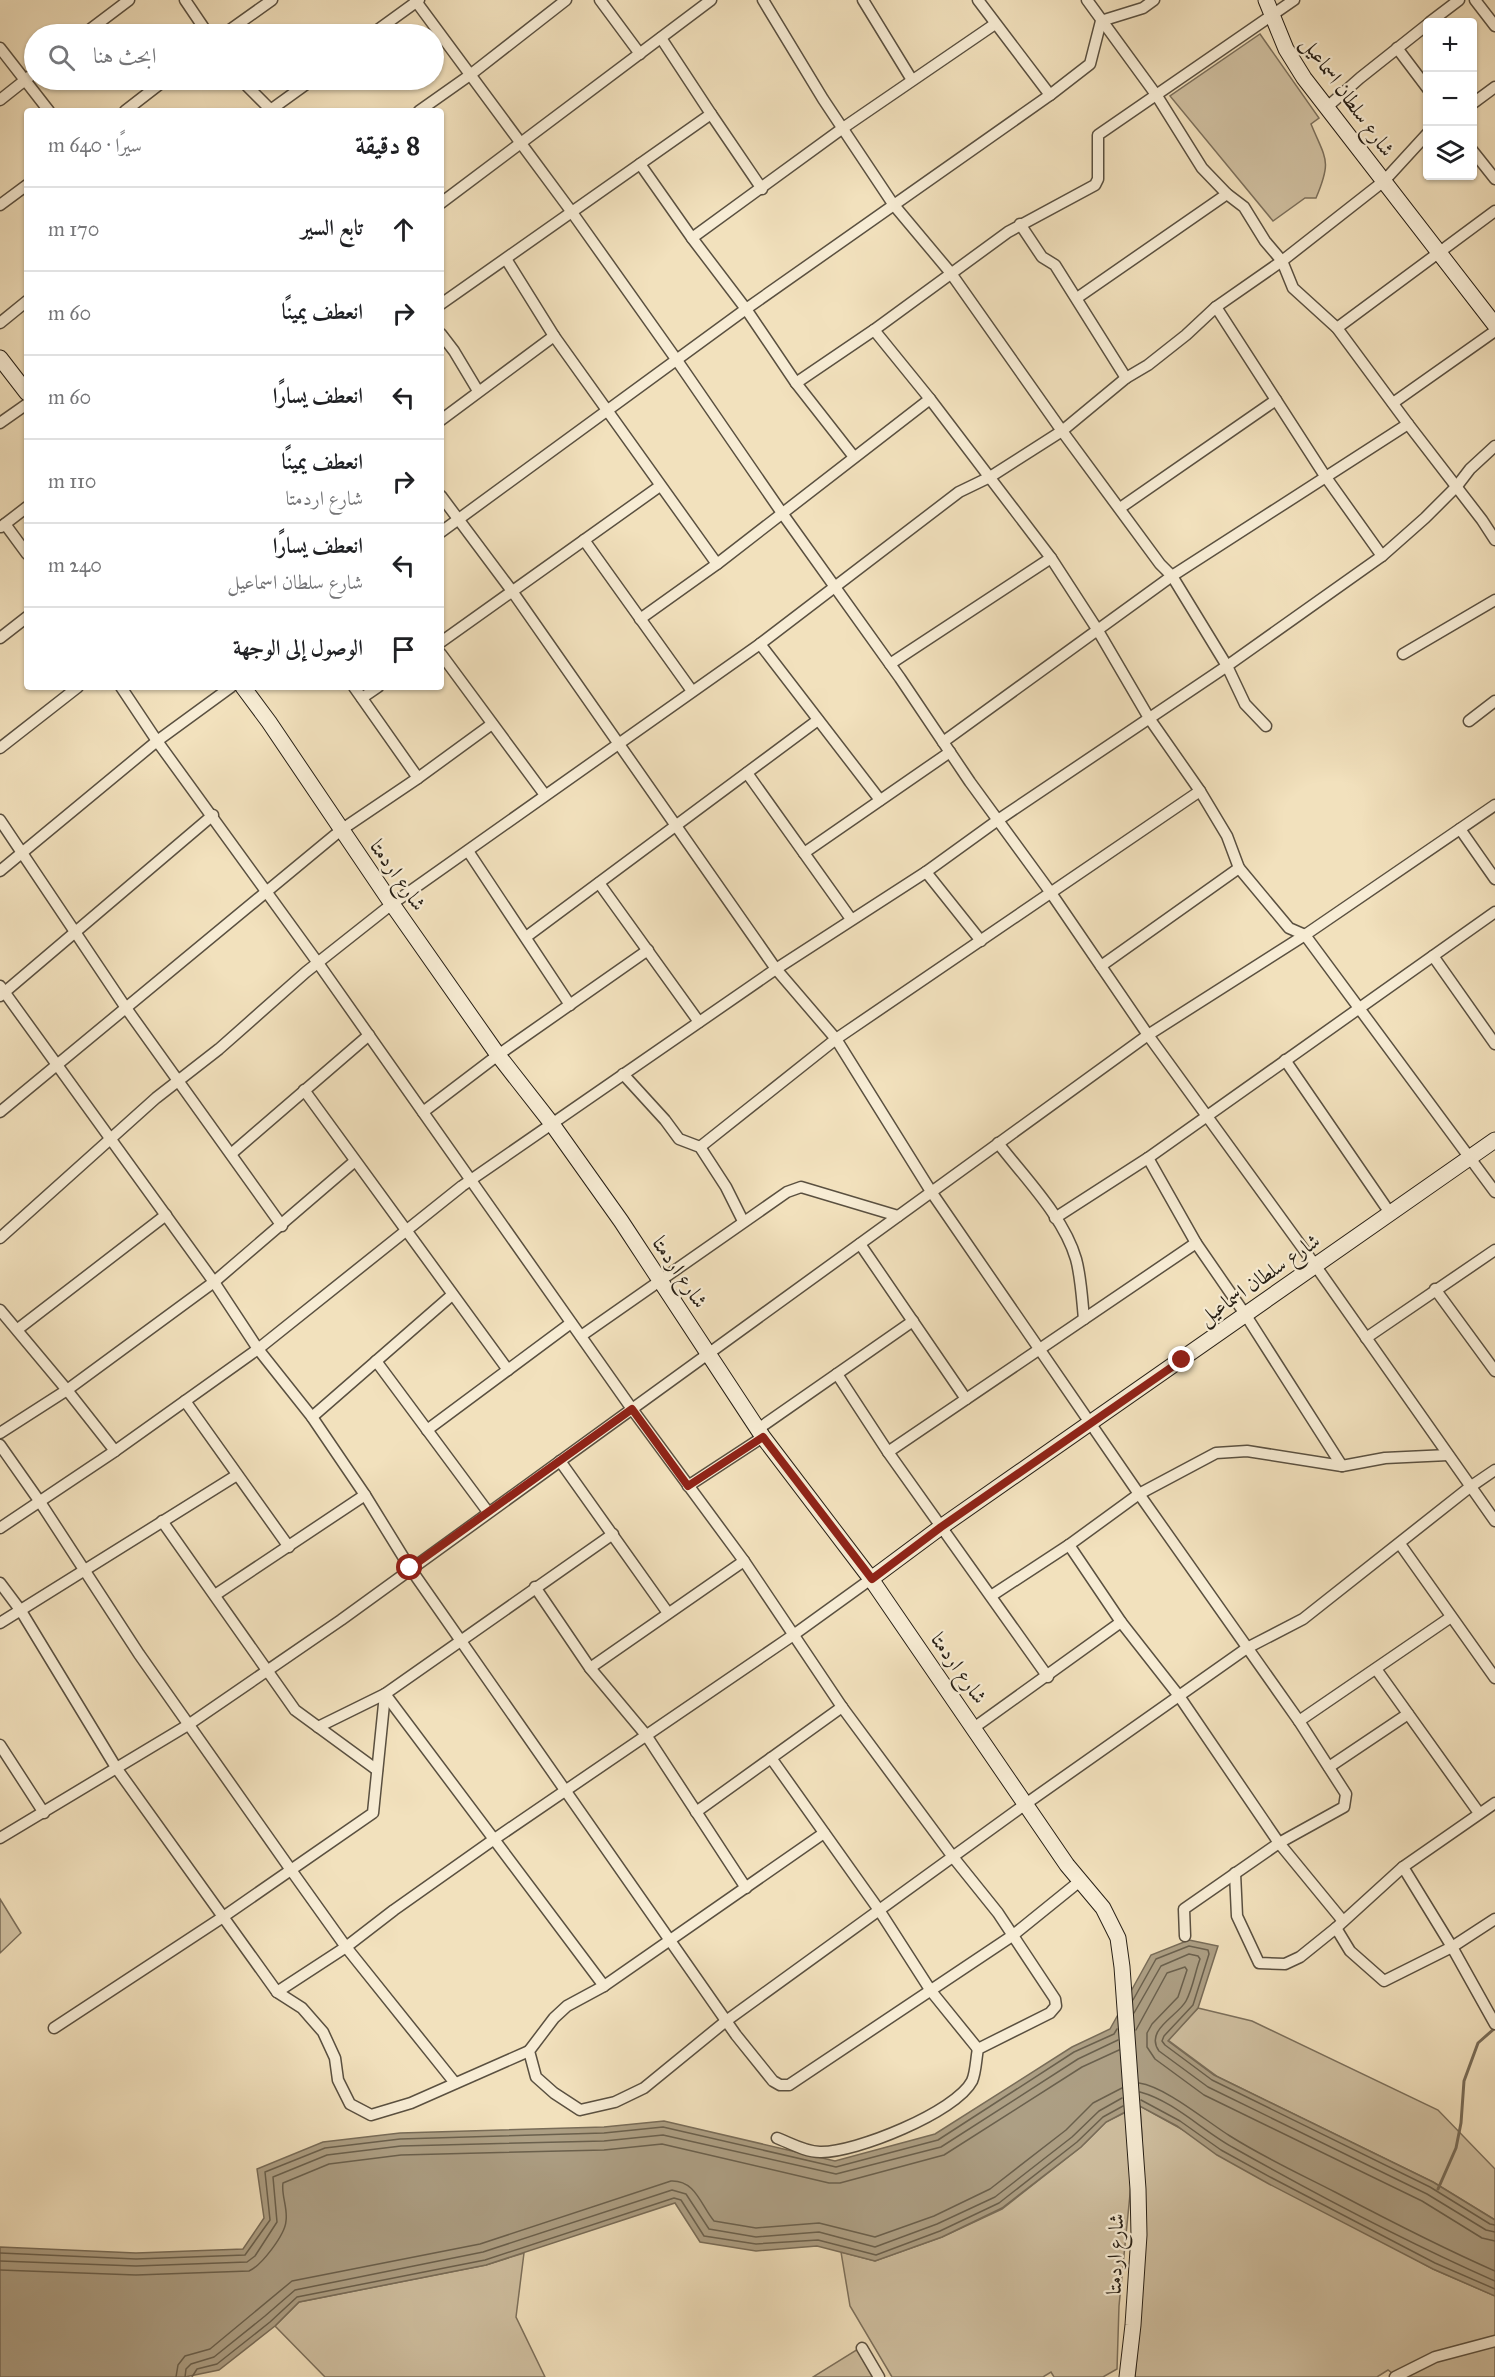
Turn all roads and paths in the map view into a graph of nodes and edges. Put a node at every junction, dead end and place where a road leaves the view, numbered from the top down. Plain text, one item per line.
1 (129, 0) edge
2 (185, 0) edge
3 (272, 0) edge
4 (566, 0) edge
5 (600, 0) edge
6 (711, 0) edge
7 (763, 0) edge
8 (863, 0) edge
9 (978, 0) edge
10 (1086, 0) edge
11 (1154, 0) edge
12 (1266, 0) edge
13 (1294, 0) edge
14 (1460, 0) edge
15 (1475, 0) edge
16 (417, 1) edge
17 (1445, 4) edge
18 (1273, 15) junction
19 (1433, 18) edge
20 (1101, 21) junction
21 (97, 24) edge
22 (201, 24) edge
23 (238, 24) edge
24 (386, 24) edge
25 (433, 24) edge
26 (995, 24) junction
27 (1495, 26) edge
28 (1423, 28) edge
29 (661, 38) junction
30 (444, 39) edge
31 (0, 48) edge
32 (1397, 48) junction
33 (640, 54) junction
34 (470, 75) junction
35 (912, 80) junction
36 (24, 81) joint
37 (1423, 82) edge
38 (1495, 87) edge
39 (32, 90) edge
40 (152, 90) edge
41 (250, 90) edge
42 (298, 90) edge
43 (1050, 95) junction
44 (1157, 96) junction
45 (0, 100) edge
46 (1477, 101) edge
47 (46, 108) edge
48 (129, 108) edge
49 (267, 108) edge
50 (274, 108) edge
51 (423, 108) edge
52 (1326, 108) junction
53 (711, 114) junction
54 (843, 128) junction
55 (1423, 139) edge
56 (519, 142) junction
57 (1477, 155) edge
58 (640, 164) junction
59 (1495, 180) edge
60 (1384, 182) junction
61 (24, 187) edge
62 (762, 189) junction
63 (1227, 194) junction
64 (444, 201) edge
65 (893, 204) junction
66 (0, 205) edge
67 (1495, 210) edge
68 (571, 211) junction
69 (1020, 224) junction
70 (692, 238) junction
71 (1438, 251) junction
72 (506, 259) junction
73 (1282, 261) junction
74 (950, 272) junction
75 (1077, 298) junction
76 (444, 302) edge
77 (24, 304) edge
78 (1216, 307) junction
79 (746, 309) junction
80 (0, 323) edge
81 (1495, 325) edge
82 (1337, 328) junction
83 (874, 330) junction
84 (1495, 331) edge
85 (554, 336) junction
86 (444, 338) edge
87 (0, 358) edge
88 (676, 359) junction
89 (1126, 378) junction
90 (796, 383) junction
91 (24, 389) edge
92 (478, 392) junction
93 (930, 399) junction
94 (1276, 400) junction
95 (1393, 403) junction
96 (24, 406) edge
97 (605, 410) junction
98 (444, 418) edge
99 (0, 423) edge
100 (1408, 424) junction
101 (1062, 431) junction
102 (1495, 446) edge
103 (854, 458) junction
104 (1325, 476) junction
105 (990, 477) junction
106 (660, 486) junction
107 (1457, 486) junction
108 (444, 500) edge
109 (1120, 508) junction
110 (24, 509) edge
111 (782, 513) junction
112 (457, 520) junction
113 (2, 526) edge
114 (444, 530) edge
115 (584, 540) junction
116 (1495, 540) edge
117 (24, 551) edge
118 (1382, 556) junction
119 (1051, 558) junction
120 (717, 564) junction
121 (1172, 576) junction
122 (836, 588) junction
123 (512, 591) junction
124 (1495, 600) edge
125 (24, 619) edge
126 (640, 619) junction
127 (1097, 629) junction
128 (0, 638) edge
129 (444, 640) edge
130 (760, 644) junction
131 (1403, 654) dead end
132 (444, 658) edge
133 (890, 664) junction
134 (1227, 666) junction
135 (74, 690) edge
136 (123, 690) edge
137 (227, 690) edge
138 (245, 690) edge
139 (356, 690) edge
140 (374, 690) edge
141 (692, 691) junction
142 (362, 698) junction
143 (1495, 701) edge
144 (1149, 718) junction
145 (819, 720) junction
146 (1469, 721) dead end
147 (492, 724) junction
148 (1266, 726) dead end
149 (157, 741) junction
150 (943, 742) junction
151 (618, 743) junction
152 (0, 748) edge
153 (950, 752) junction
154 (747, 773) junction
155 (418, 778) junction
156 (1200, 791) junction
157 (545, 795) junction
158 (880, 800) junction
159 (1495, 805) edge
160 (213, 815) junction
161 (0, 820) edge
162 (998, 820) junction
163 (676, 825) junction
164 (1460, 829) junction
165 (341, 830) junction
166 (468, 851) junction
167 (23, 852) junction
168 (804, 852) junction
169 (1239, 868) junction
170 (0, 871) edge
171 (926, 872) junction
172 (1495, 879) edge
173 (599, 883) junction
174 (267, 891) junction
175 (1051, 893) junction
176 (392, 904) junction
177 (1495, 912) edge
178 (851, 919) junction
179 (76, 932) junction
180 (1305, 935) junction
181 (526, 937) junction
182 (981, 941) junction
183 (648, 950) junction
184 (1433, 956) junction
185 (318, 963) junction
186 (1101, 966) junction
187 (776, 969) junction
188 (2, 991) edge
189 (570, 1005) junction
190 (126, 1008) junction
191 (1359, 1008) junction
192 (699, 1022) junction
193 (369, 1035) junction
194 (1148, 1035) junction
195 (1493, 1037) edge
196 (836, 1039) junction
197 (498, 1055) junction
198 (1285, 1060) junction
199 (57, 1064) junction
200 (623, 1074) junction
201 (178, 1081) junction
202 (304, 1090) junction
203 (423, 1112) junction
204 (0, 1113) edge
205 (1207, 1116) junction
206 (552, 1124) junction
207 (111, 1138) junction
208 (1495, 1140) edge
209 (998, 1143) junction
210 (700, 1147) junction
211 (231, 1154) junction
212 (1470, 1157) junction
213 (1148, 1158) junction
214 (355, 1161) junction
215 (471, 1180) junction
216 (1495, 1192) edge
217 (932, 1193) junction
218 (1390, 1213) junction
219 (166, 1215) junction
220 (898, 1216) junction
221 (1055, 1218) junction
222 (743, 1221) junction
223 (282, 1226) junction
224 (405, 1230) junction
225 (0, 1238) edge
226 (1196, 1243) junction
227 (860, 1244) junction
228 (1495, 1250) edge
229 (1315, 1265) junction
230 (660, 1279) junction
231 (214, 1282) junction
232 (1435, 1289) junction
233 (453, 1295) junction
234 (0, 1310) edge
235 (1245, 1314) junction
236 (1084, 1319) junction
237 (913, 1321) junction
238 (571, 1323) junction
239 (18, 1329) junction
240 (581, 1336) junction
241 (1366, 1338) junction
242 (258, 1349) junction
243 (1040, 1349) junction
244 (708, 1353) junction
245 (376, 1361) junction
246 (508, 1370) junction
247 (1495, 1371) edge
248 (837, 1374) junction
249 (67, 1390) junction
250 (966, 1399) junction
251 (185, 1401) junction
252 (632, 1409) junction
253 (312, 1417) junction
254 (1092, 1423) junction
255 (427, 1430) junction
256 (0, 1433) edge
257 (760, 1433) junction
258 (0, 1445) edge
259 (115, 1451) junction
260 (888, 1452) junction
261 (1448, 1455) junction
262 (560, 1461) junction
263 (1342, 1466) junction
264 (1495, 1470) edge
265 (237, 1475) junction
266 (688, 1486) junction
267 (1470, 1487) junction
268 (1139, 1494) junction
269 (365, 1495) junction
270 (40, 1502) junction
271 (488, 1512) junction
272 (162, 1521) junction
273 (1495, 1521) edge
274 (941, 1527) junction
275 (0, 1528) edge
276 (613, 1534) junction
277 (1400, 1544) junction
278 (1069, 1545) junction
279 (289, 1547) junction
280 (744, 1561) junction
281 (410, 1568) junction
282 (84, 1572) junction
283 (872, 1579) junction
284 (0, 1583) edge
285 (536, 1587) junction
286 (216, 1595) junction
287 (991, 1596) junction
288 (21, 1611) junction
289 (668, 1613) junction
290 (1451, 1617) junction
291 (1121, 1622) junction
292 (0, 1623) edge
293 (792, 1636) junction
294 (461, 1641) junction
295 (1247, 1648) junction
296 (590, 1668) junction
297 (1376, 1669) junction
298 (267, 1670) junction
299 (1048, 1677) junction
300 (1495, 1678) edge
301 (385, 1694) junction
302 (1179, 1696) junction
303 (842, 1707) junction
304 (1408, 1714) junction
305 (1299, 1721) junction
306 (188, 1725) junction
307 (318, 1727) junction
308 (975, 1727) junction
309 (646, 1735) junction
310 (0, 1745) edge
311 (771, 1758) junction
312 (1329, 1767) junction
313 (117, 1769) junction
314 (377, 1770) junction
315 (566, 1790) junction
316 (1027, 1803) junction
317 (1495, 1803) edge
318 (696, 1812) junction
319 (44, 1813) junction
320 (1479, 1813) junction
321 (824, 1833) junction
322 (0, 1839) edge
323 (494, 1840) junction
324 (1280, 1843) junction
325 (953, 1857) junction
326 (1403, 1868) junction
327 (291, 1870) junction
328 (1235, 1874) junction
329 (1080, 1881) junction
330 (746, 1888) junction
331 (879, 1910) junction
332 (223, 1917) junction
333 (1495, 1919) edge
334 (1340, 1924) junction
335 (1012, 1936) junction
336 (1185, 1936) dead end
337 (671, 1941) junction
338 (346, 1947) junction
339 (1452, 1947) junction
340 (604, 1986) junction
341 (931, 1990) junction
342 (277, 1992) junction
343 (726, 2021) junction
344 (1495, 2024) edge
345 (54, 2028) dead end
346 (978, 2049) junction
347 (529, 2051) junction
348 (455, 2083) junction
349 (777, 2138) dead end
350 (1495, 2340) edge
351 (862, 2348) dead end
352 (879, 2377) edge
353 (1127, 2377) edge
354 (1395, 2377) edge

1 - 21 street
2 - 22 street
3 - 23 street
4 - 34 street
5 - 33 street
6 - 29 street
7 - 54 street
8 - 35 street
9 - 26 street
10 - 20 street
11 - 20 street
12 - 18 main road, شارع سلطان اسماعيل
13 - 18 street
14 - 17 street
15 - 27 street
16 - 24 street
16 - 25 street
17 - 19 street
18 - 44 street
18 - 52 main road, شارع سلطان اسماعيل
20 - 43 street
20 - 44 street
26 - 35 street
26 - 43 street
28 - 32 street
29 - 33 street
29 - 53 street
30 - 34 street
31 - 36 street
32 - 37 street
32 - 52 street
33 - 56 street
34 - 51 street
34 - 56 street
35 - 54 street
36 - 45 street
38 - 46 street
39 - 47 street
40 - 48 street
41 - 49 street
42 - 50 street
43 - 65 street
44 - 63 street
44 - 69 street
52 - 60 main road, شارع سلطان اسماعيل
53 - 58 street
53 - 62 street
54 - 62 street
54 - 65 street
55 - 60 street
56 - 64 street
56 - 68 street
57 - 59 street
58 - 68 street
58 - 70 street
60 - 71 main road, شارع سلطان اسماعيل
60 - 73 street
61 - 66 street
62 - 70 street
63 - 73 street
63 - 75 street
65 - 74 street
65 - 79 street
67 - 71 street
68 - 72 street
68 - 88 street
69 - 74 street
69 - 75 street
70 - 79 street
71 - 81 main road, شارع سلطان اسماعيل
71 - 82 street
72 - 76 street
72 - 85 street
73 - 78 street
73 - 82 street
74 - 83 street
74 - 101 street
75 - 89 street
77 - 80 street
78 - 89 street
78 - 94 street
79 - 88 street
79 - 90 street
82 - 95 street
83 - 90 street
83 - 93 street
84 - 95 street
85 - 92 street
85 - 97 street
86 - 92 street
87 - 91 main road
88 - 97 street
88 - 111 street
89 - 101 street
90 - 103 street
92 - 98 street
93 - 103 street
93 - 105 street
94 - 104 street
94 - 109 street
95 - 100 street
96 - 99 street
97 - 106 street
97 - 112 street
100 - 104 street
100 - 107 street
101 - 105 street
101 - 109 street
102 - 107 street
103 - 111 street
104 - 118 street
104 - 121 street
105 - 119 street
105 - 122 street
106 - 115 street
106 - 120 street
107 - 116 street
107 - 118 street
108 - 112 street
109 - 121 street
110 - 113 street
111 - 120 street
111 - 122 street
112 - 114 street
112 - 123 street
113 - 117 street
115 - 123 street
115 - 126 street
118 - 134 street
119 - 127 street
119 - 133 street
120 - 126 street
121 - 127 street
121 - 134 street
122 - 130 street
122 - 133 street
123 - 129 street
123 - 151 street
124 - 131 street
125 - 128 street
126 - 141 street
127 - 144 street
127 - 150 street
130 - 141 street
130 - 145 street
132 - 147 street
133 - 150 street
134 - 144 street
134 - 148 street
135 - 152 street
136 - 149 street
137 - 149 street
138 - 165 main road, شارع اردمتا
139 - 142 street
140 - 142 street
141 - 151 street
142 - 155 street
143 - 146 street
144 - 156 street
144 - 162 street
145 - 154 street
145 - 158 street
147 - 155 street
147 - 157 street
149 - 160 street
149 - 167 street
150 - 153 street
151 - 157 street
151 - 163 street
153 - 158 street
153 - 162 street
154 - 163 street
154 - 168 street
155 - 165 street
156 - 169 street
156 - 175 street
157 - 166 street
158 - 168 street
159 - 164 street
160 - 174 street
160 - 179 street
161 - 167 street
162 - 171 street
162 - 175 street
163 - 173 street
163 - 187 street
164 - 172 street
164 - 180 street
165 - 174 street
165 - 176 main road, شارع اردمتا
166 - 176 street
166 - 181 street
167 - 170 street
167 - 179 street
168 - 178 street
169 - 180 street
169 - 186 street
171 - 178 street
171 - 182 street
173 - 181 street
173 - 183 street
174 - 185 street
174 - 190 street
175 - 182 street
175 - 186 street
176 - 185 street
176 - 197 main road, شارع اردمتا
177 - 184 street
178 - 187 street
179 - 188 street
179 - 190 street
180 - 191 street
180 - 194 street
181 - 189 street
182 - 196 street
183 - 189 street
183 - 192 street
184 - 191 street
184 - 195 street
185 - 193 street
185 - 201 street
186 - 194 street
187 - 192 street
187 - 196 street
188 - 199 street
189 - 197 street
190 - 199 street
190 - 201 street
191 - 198 street
191 - 212 street
192 - 200 street
193 - 202 street
193 - 203 street
194 - 205 street
194 - 209 street
196 - 210 street
196 - 217 street
197 - 203 street
197 - 206 main road, شارع اردمتا
198 - 205 street
198 - 218 street
199 - 204 street
199 - 207 street
200 - 206 street
200 - 210 street
201 - 207 street
201 - 211 street
202 - 211 street
202 - 214 street
203 - 215 street
205 - 213 street
205 - 229 street
206 - 215 street
206 - 230 main road, شارع اردمتا
207 - 219 street
207 - 225 street
208 - 212 main road, شارع سلطان اسماعيل
209 - 217 street
209 - 221 street
210 - 222 street
211 - 223 street
212 - 216 street
212 - 218 main road, شارع سلطان اسماعيل
213 - 221 street
213 - 226 street
214 - 223 street
214 - 224 street
215 - 224 street
215 - 238 street
217 - 220 street
217 - 243 street
218 - 229 main road, شارع سلطان اسماعيل
219 - 231 street
219 - 239 street
220 - 222 street
220 - 227 street
221 - 236 street
222 - 230 street
223 - 231 street
224 - 233 street
224 - 242 street
226 - 235 street
226 - 236 street
227 - 237 street
227 - 244 street
228 - 232 street
229 - 235 main road, شارع سلطان اسماعيل
229 - 241 street
230 - 240 street
230 - 244 main road, شارع اردمتا
231 - 242 street
231 - 249 street
232 - 241 street
232 - 247 street
233 - 245 street
233 - 246 street
234 - 239 street
235 - 254 main road, شارع سلطان اسماعيل
235 - 263 street
236 - 243 street
237 - 248 street
237 - 250 street
238 - 240 street
238 - 246 street
239 - 249 street
240 - 252 street
241 - 261 street
242 - 251 street
242 - 253 street
243 - 250 street
243 - 254 street
244 - 252 street
244 - 257 main road, شارع اردمتا
245 - 253 street
245 - 255 street
246 - 255 street
248 - 257 street
248 - 260 street
249 - 256 street
249 - 259 street
250 - 260 street
251 - 259 street
251 - 265 street
252 - 262 street
252 - 266 street
253 - 269 street
254 - 268 street
254 - 274 main road, شارع سلطان اسماعيل
255 - 271 street
257 - 266 street
257 - 283 main road, شارع اردمتا
258 - 270 street
259 - 270 street
260 - 274 street
261 - 263 street
261 - 267 street
262 - 271 street
262 - 276 street
263 - 268 street
264 - 267 street
265 - 272 street
265 - 279 street
266 - 280 street
267 - 273 street
267 - 277 street
268 - 278 street
268 - 295 street
269 - 279 street
269 - 281 street
270 - 275 street
270 - 282 street
271 - 281 street
272 - 282 street
272 - 286 street
274 - 283 main road, شارع سلطان اسماعيل
274 - 287 street
276 - 285 street
276 - 289 street
277 - 290 street
277 - 295 street
278 - 287 street
278 - 291 street
279 - 286 street
280 - 289 street
280 - 293 street
281 - 294 street
281 - 298 street
282 - 288 street
282 - 306 street
283 - 293 street
283 - 308 main road, شارع اردمتا
284 - 288 street
285 - 294 street
285 - 296 street
286 - 298 street
287 - 299 street
288 - 292 street
288 - 313 street
289 - 296 street
290 - 297 street
290 - 300 street
291 - 299 street
291 - 302 street
293 - 303 street
293 - 309 street
294 - 301 street
294 - 315 street
295 - 302 street
295 - 305 street
296 - 309 street
297 - 304 street
297 - 305 street
298 - 306 street
298 - 307 street
299 - 308 street
301 - 307 street
301 - 314 street
301 - 323 street
302 - 316 street
302 - 324 street
303 - 311 street
303 - 325 street
304 - 312 street
304 - 320 street
305 - 312 street
306 - 313 street
306 - 327 street
307 - 314 street
308 - 316 main road, شارع اردمتا
309 - 315 street
309 - 318 street
310 - 319 street
311 - 318 street
311 - 321 street
312 - 324 street
313 - 319 street
313 - 332 street
314 - 327 street
315 - 323 street
315 - 337 street
316 - 325 street
316 - 329 main road, شارع اردمتا
317 - 320 street
318 - 330 street
319 - 322 street
320 - 326 street
321 - 330 street
321 - 331 street
323 - 338 street
323 - 340 street
324 - 328 street
324 - 334 street
325 - 331 street
325 - 335 street
326 - 334 street
326 - 339 street
327 - 332 street
327 - 338 street
328 - 334 street
328 - 336 street
329 - 335 street
329 - 353 main road, شارع اردمتا
330 - 337 street
331 - 341 street
331 - 343 street
332 - 342 street
332 - 345 street
333 - 339 street
334 - 339 street
335 - 341 street
335 - 346 street
337 - 340 street
337 - 343 street
338 - 342 street
338 - 348 street
339 - 344 street
340 - 347 street
341 - 343 street
341 - 346 street
342 - 348 street
343 - 347 street
346 - 349 street
347 - 348 street
350 - 354 street
351 - 352 street

